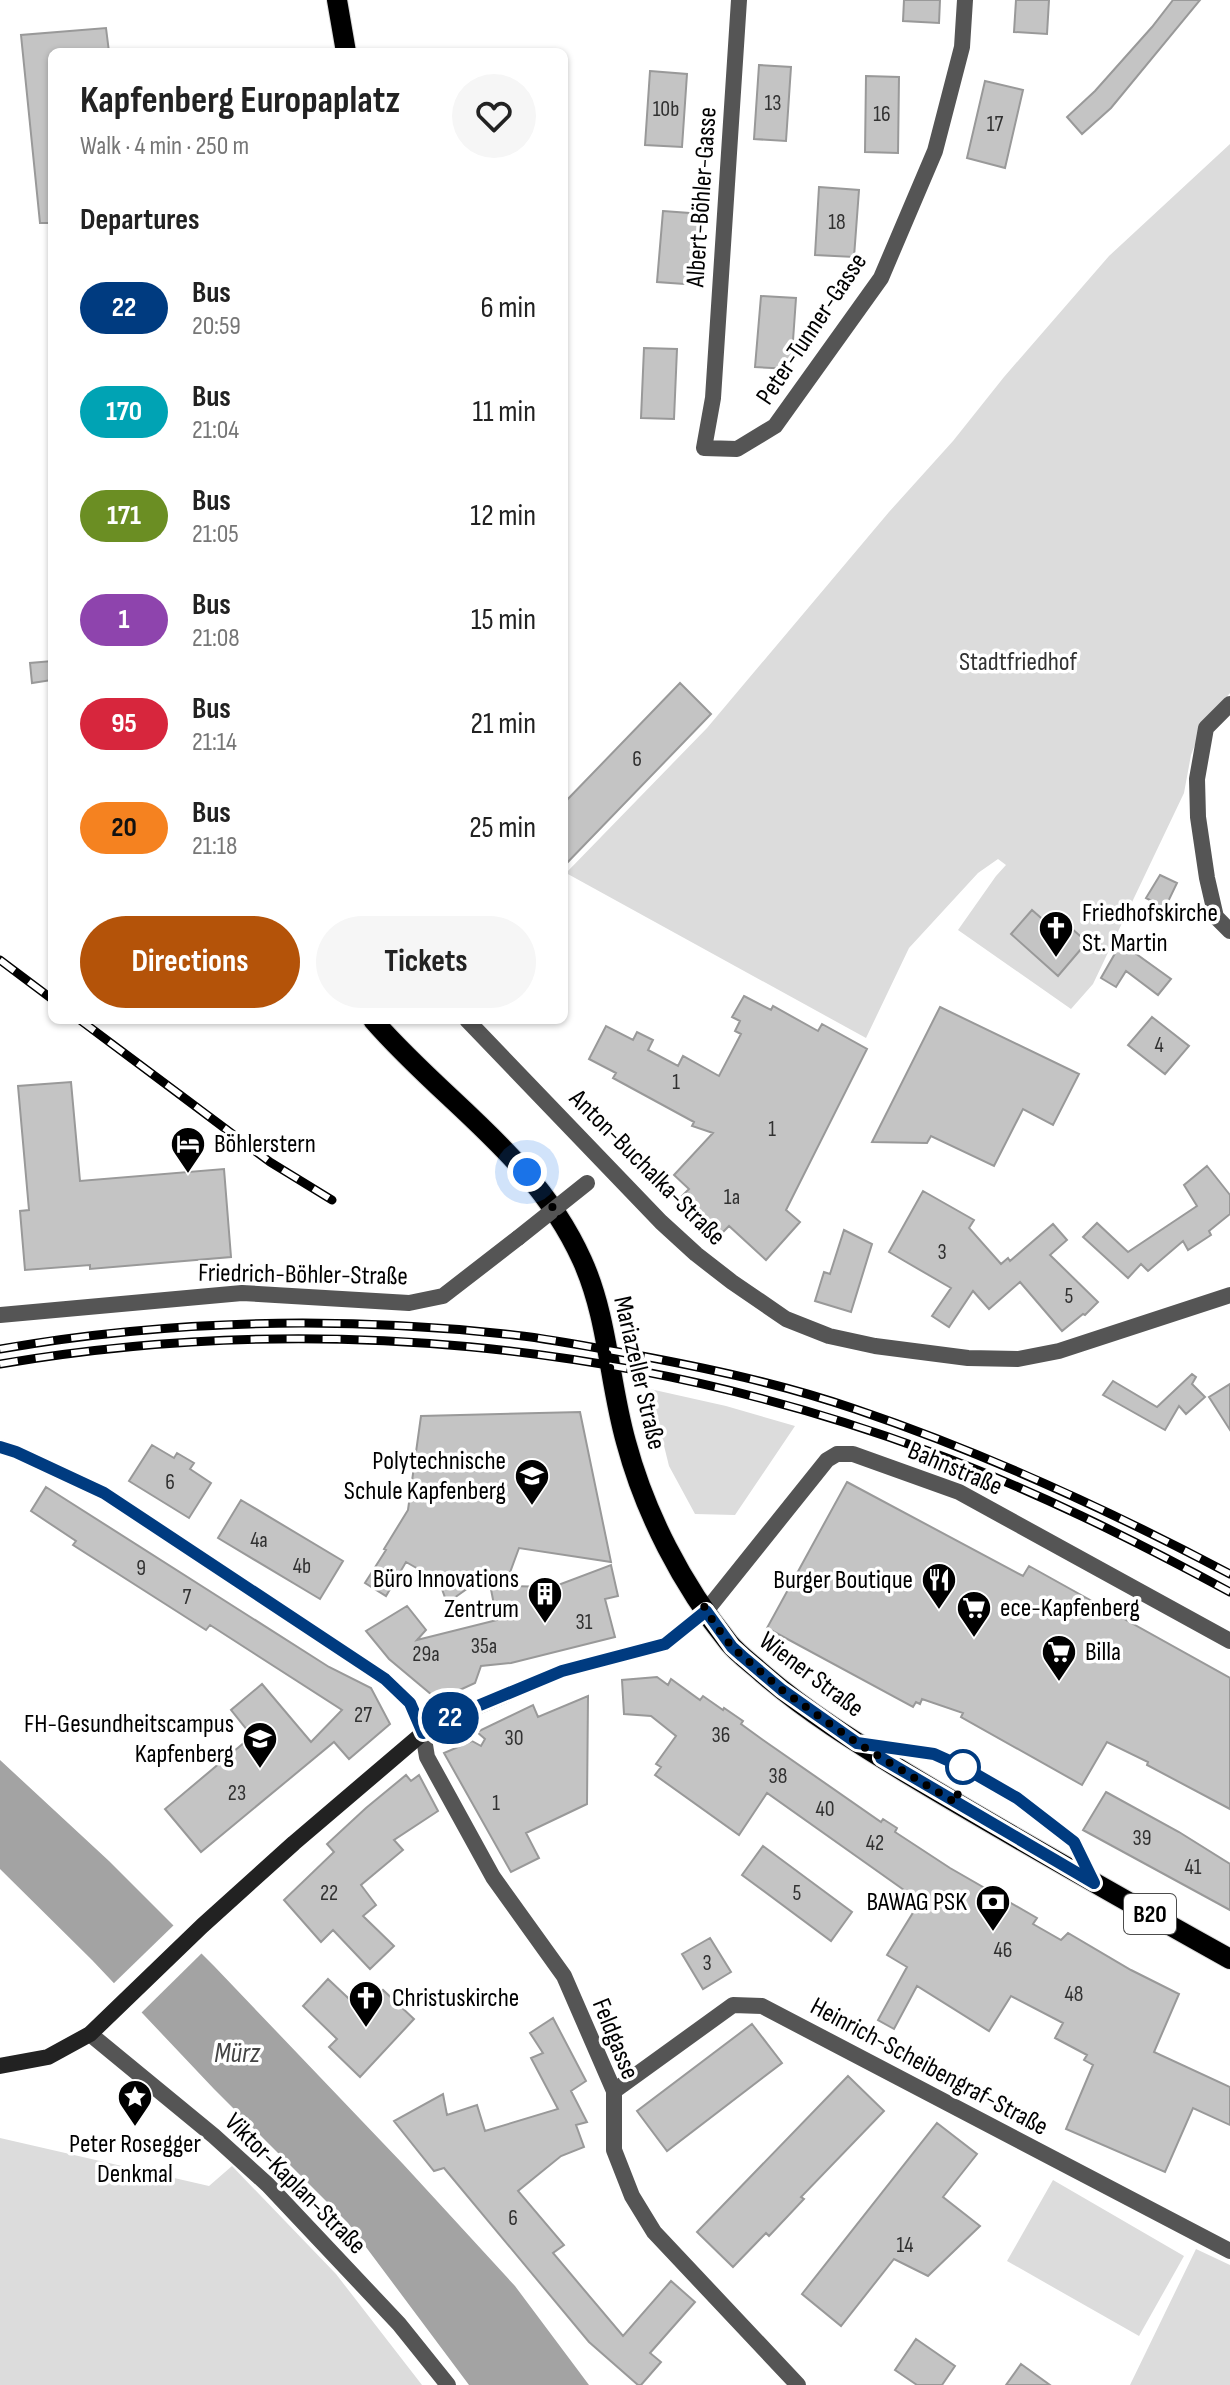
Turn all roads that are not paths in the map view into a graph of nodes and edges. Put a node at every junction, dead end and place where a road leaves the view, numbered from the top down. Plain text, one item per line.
1 (337, 0) edge
2 (739, 0) edge
3 (965, 0) edge
4 (345, 48) edge
5 (713, 398) joint
6 (1230, 704) edge
7 (1230, 931) edge
8 (377, 1024) edge
9 (471, 1024) edge
10 (608, 1166) junction
11 (1230, 1295) edge
12 (0, 1315) edge
13 (0, 1447) edge
14 (706, 1611) junction
15 (1230, 1641) edge
16 (423, 1733) junction
17 (1230, 1959) edge
18 (90, 2034) junction
19 (0, 2066) edge
20 (614, 2091) junction
21 (1230, 2251) edge
22 (448, 2385) edge
23 (798, 2385) edge

1 - 4 main road
2 - 5 street, Albert-Böhler-Gasse
3 - 5 street, Peter-Tunner-Gasse
6 - 7 street
8 - 14 main road, Mariazeller Straße / B20
9 - 10 street, Anton-Buchalka-Straße
10 - 11 street, Anton-Buchalka-Straße
10 - 12 street, Friedrich-Böhler-Straße, bridge
13 - 16 street, Feldgasse
14 - 15 street, Bahnstraße
14 - 16 street
14 - 17 main road, Wiener Straße / B20
16 - 18 street
16 - 20 street, Feldgasse
18 - 19 street
18 - 22 street, Viktor-Kaplan-Straße
20 - 21 street, Heinrich-Scheibengraf-Straße
20 - 23 street, Feldgasse

